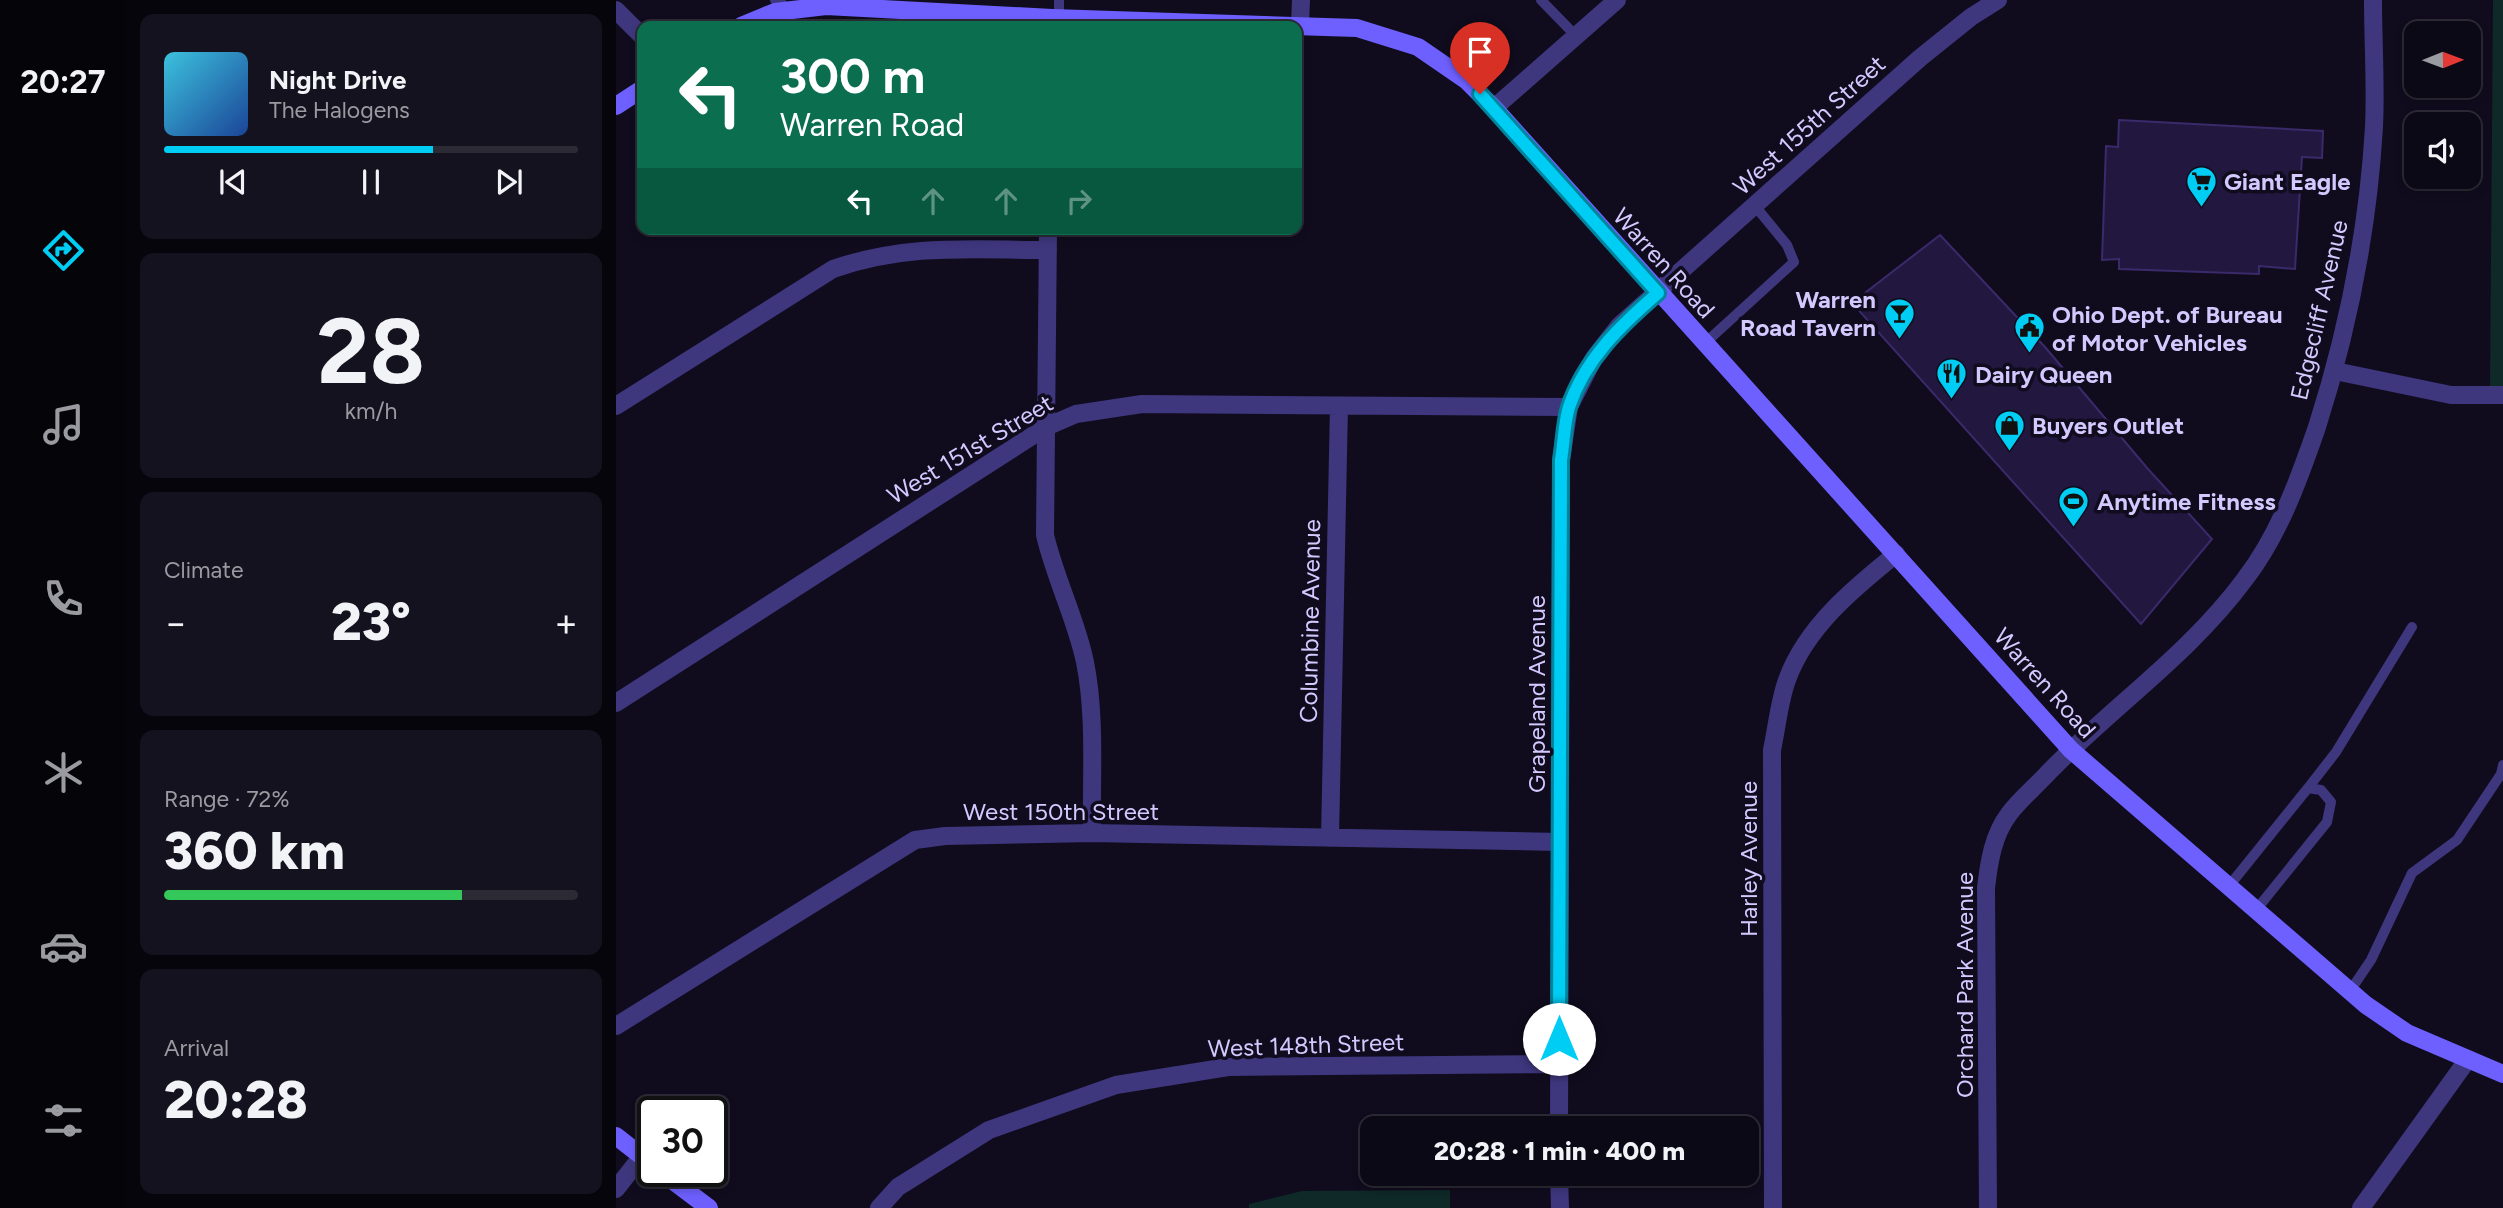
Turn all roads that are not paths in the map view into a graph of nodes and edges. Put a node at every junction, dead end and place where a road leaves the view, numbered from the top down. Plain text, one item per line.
1 (1059, 0) edge
2 (1301, 0) edge
3 (1541, 0) edge
4 (1617, 0) edge
5 (1998, 0) edge
6 (2373, 0) edge
7 (782, 5) edge
8 (937, 6) edge
9 (616, 10) edge
10 (753, 21) edge
11 (1054, 21) edge
12 (1300, 21) edge
13 (1302, 26) edge
14 (637, 31) edge
15 (1576, 36) junction
16 (637, 92) edge
17 (616, 106) edge
18 (1494, 108) junction
19 (1755, 206) junction
20 (1048, 235) edge
21 (1048, 250) junction
22 (1658, 293) junction
23 (1704, 344) junction
24 (2335, 371) junction
25 (2503, 395) edge
26 (616, 406) edge
27 (1339, 406) junction
28 (1569, 407) junction
29 (1046, 427) junction
30 (1896, 554) junction
31 (2412, 627) dead end
32 (616, 703) edge
33 (2071, 750) junction
34 (2503, 765) edge
35 (2308, 788) junction
36 (1092, 833) junction
37 (1330, 838) junction
38 (1560, 842) junction
39 (2229, 886) junction
40 (2256, 910) junction
41 (2350, 991) junction
42 (616, 1026) edge
43 (2468, 1059) junction
44 (1559, 1064) junction
45 (2503, 1074) edge
46 (1559, 1116) edge
47 (616, 1136) edge
48 (637, 1153) edge
49 (637, 1170) edge
50 (1559, 1186) edge
51 (681, 1187) edge
52 (616, 1189) edge
53 (709, 1208) edge
54 (879, 1208) edge
55 (1560, 1208) edge
56 (1773, 1208) edge
57 (1988, 1208) edge
58 (2361, 1208) edge

1 - 11 lane
2 - 12 street
3 - 15 lane
4 - 15 street
5 - 19 street, West 155th Street
6 - 24 street, Edgecliff Avenue
7 - 8 main road, Warren Road
7 - 10 main road, Warren Road
8 - 11 main road, Warren Road
9 - 14 street
13 - 18 main road, Warren Road
15 - 18 street
16 - 17 main road
18 - 22 main road, Warren Road
19 - 22 street, West 155th Street
19 - 23 lane
20 - 21 street
21 - 26 street
21 - 29 street
22 - 23 main road, Warren Road
22 - 28 street, Grapeland Avenue
23 - 30 main road, Warren Road
24 - 25 street
24 - 33 street, Edgecliff Avenue
27 - 28 street, West 151st Street
27 - 29 street, West 151st Street
27 - 37 street, Columbine Avenue
28 - 38 street, Grapeland Avenue
29 - 32 street, West 151st Street
29 - 36 street
30 - 33 main road, Warren Road
30 - 56 street, Harley Avenue
31 - 35 lane
33 - 39 main road, Warren Road
33 - 57 street, Orchard Park Avenue
34 - 41 lane
35 - 39 lane
35 - 40 lane
36 - 37 street, West 150th Street
36 - 42 street, West 150th Street
37 - 38 street, West 150th Street
38 - 44 street, Grapeland Avenue
39 - 40 main road, Warren Road
40 - 41 main road, Warren Road
41 - 43 main road, Warren Road
43 - 45 main road, Warren Road
43 - 58 street
44 - 46 street, Grapeland Avenue
44 - 54 street, West 148th Street
47 - 48 main road
49 - 52 street
50 - 55 street
51 - 53 main road

